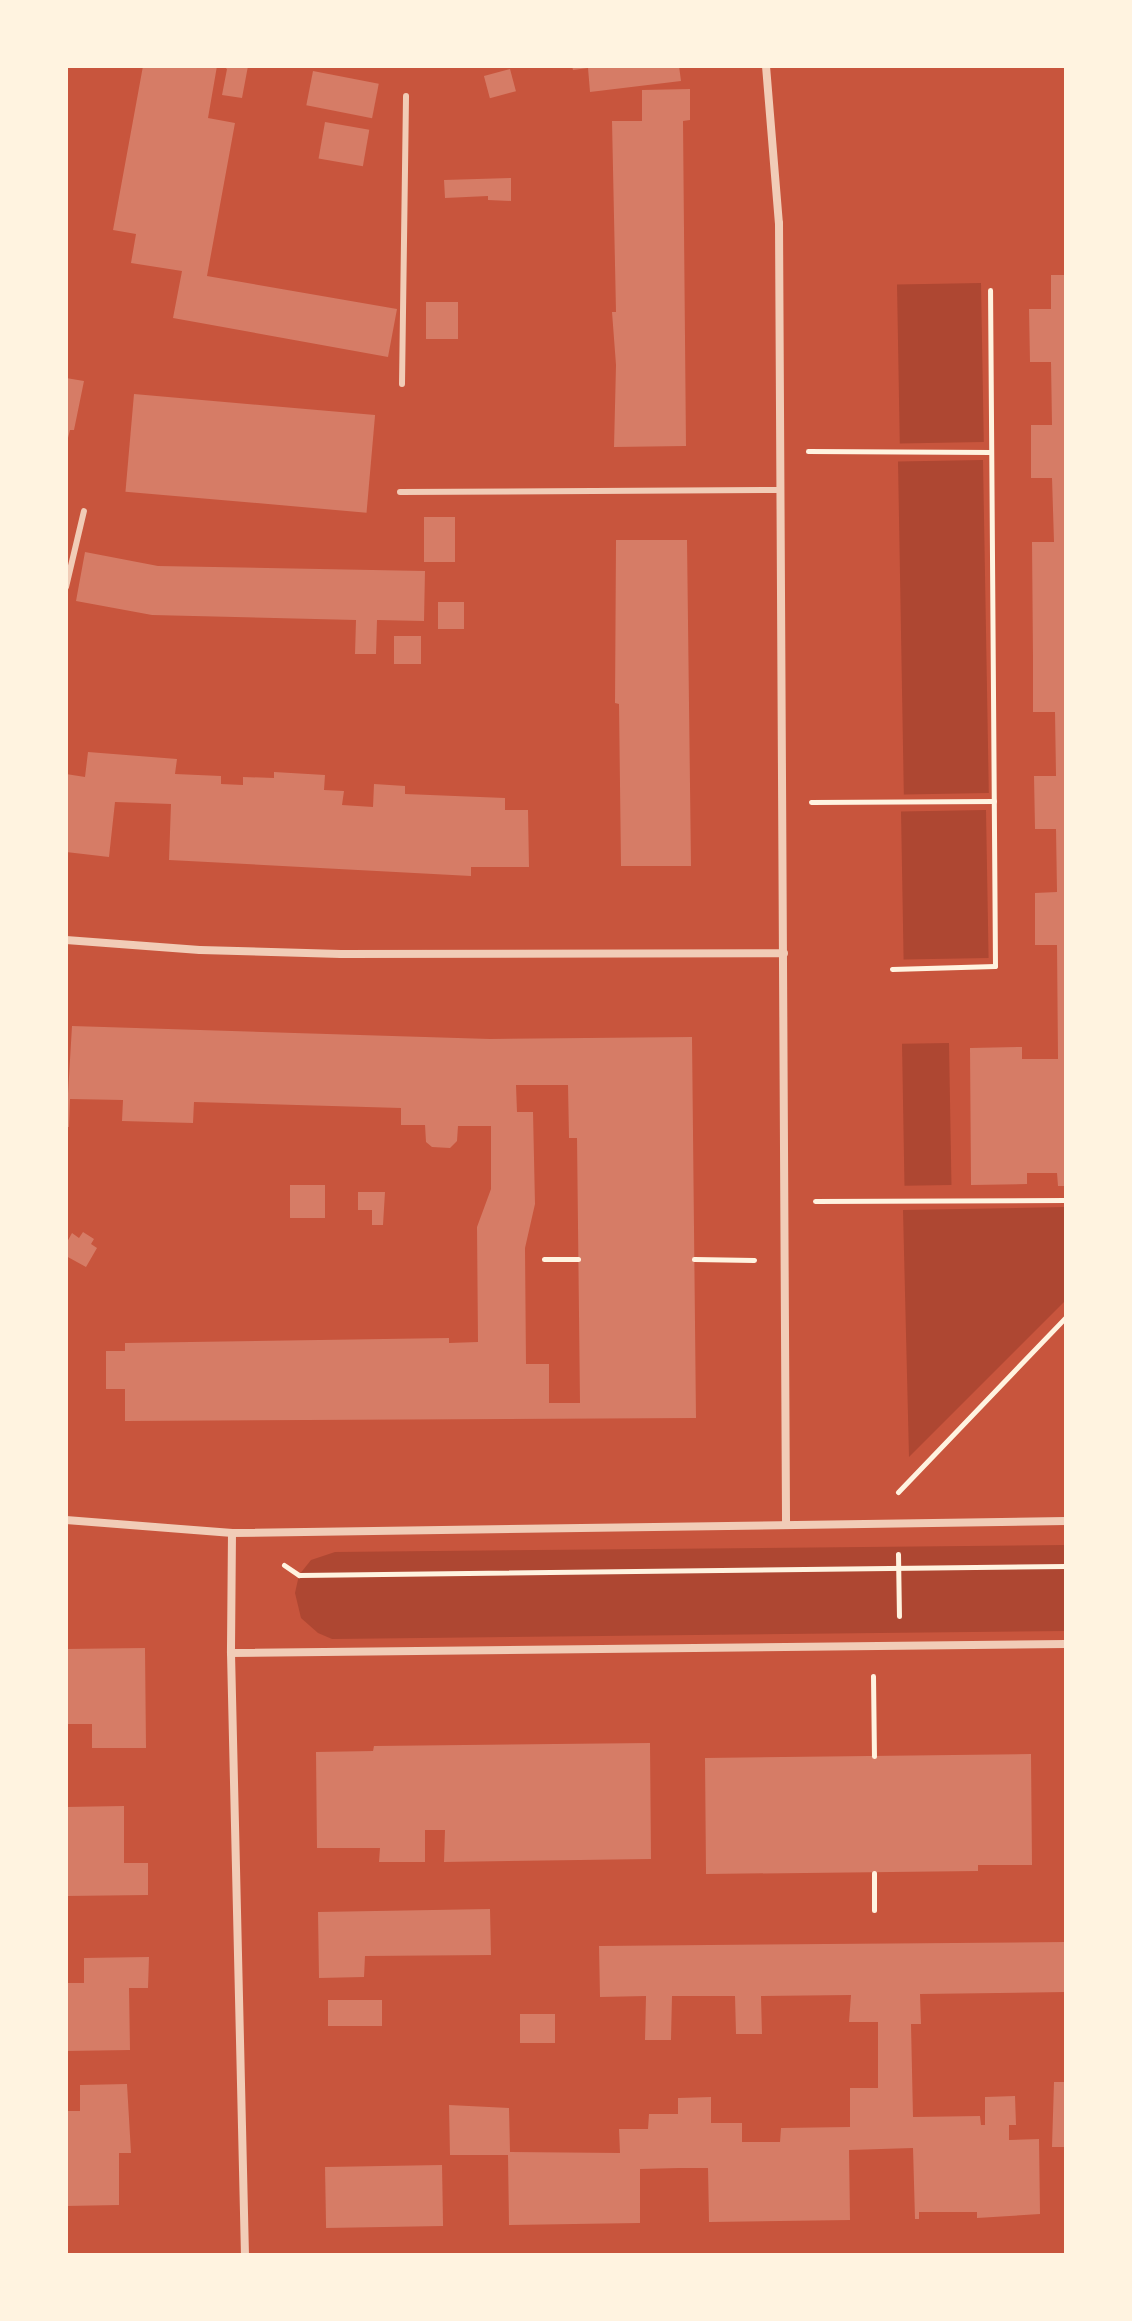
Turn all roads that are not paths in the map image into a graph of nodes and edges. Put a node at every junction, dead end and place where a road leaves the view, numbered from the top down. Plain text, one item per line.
1 (766, 66) edge
2 (406, 96) dead end
3 (402, 384) dead end
4 (781, 490) junction
5 (400, 492) dead end
6 (84, 511) dead end
7 (66, 587) edge
8 (66, 940) edge
9 (784, 953) junction
10 (66, 1520) edge
11 (1066, 1521) edge
12 (786, 1525) junction
13 (232, 1533) junction
14 (1066, 1644) edge
15 (231, 1653) junction
16 (245, 2255) edge

1 - 4 street
2 - 3 lane
4 - 5 lane
4 - 9 street
6 - 7 lane
8 - 9 street
9 - 12 street
10 - 13 street
11 - 12 street
12 - 13 street
13 - 15 street
14 - 15 street
15 - 16 street

